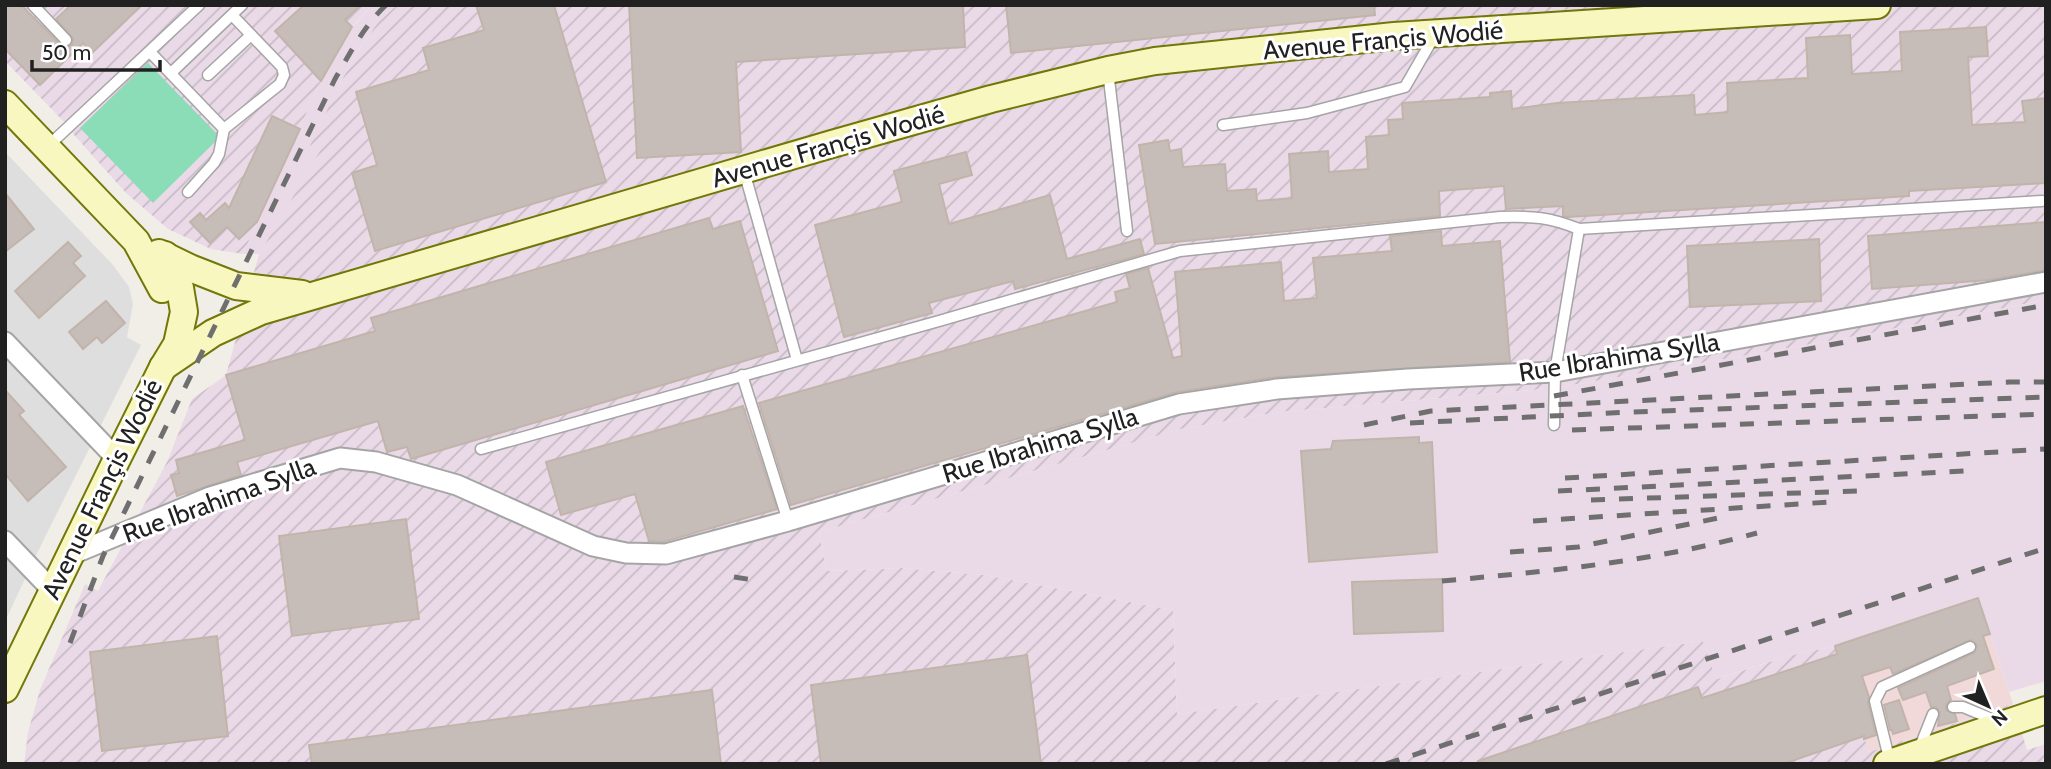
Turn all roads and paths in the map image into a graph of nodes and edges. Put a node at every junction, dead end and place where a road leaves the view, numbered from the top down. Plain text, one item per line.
1 (33, 5) edge
2 (199, 5) edge
3 (242, 5) edge
4 (1877, 5) edge
5 (232, 15) junction
6 (251, 35) junction
7 (1435, 35) junction
8 (66, 40) dead end
9 (150, 52) junction
10 (1108, 70) junction
11 (171, 74) junction
12 (208, 75) dead end
13 (5, 104) edge
14 (1223, 125) dead end
15 (224, 129) junction
16 (47, 147) junction
17 (744, 170) junction
18 (188, 192) dead end
19 (2042, 201) dead end
20 (1579, 229) junction
21 (1128, 230) dead end
22 (136, 241) junction
23 (164, 255) junction
24 (2046, 282) edge
25 (314, 295) junction
26 (5, 342) edge
27 (797, 360) junction
28 (163, 367) junction
29 (1555, 372) junction
30 (742, 375) junction
31 (1554, 425) dead end
32 (481, 449) dead end
33 (117, 459) junction
34 (788, 521) junction
35 (5, 541) edge
36 (68, 556) junction
37 (52, 590) junction
38 (1970, 648) dead end
39 (5, 689) edge
40 (1953, 708) dead end
41 (2046, 710) edge
42 (1933, 714) dead end
43 (2004, 723) junction
44 (1917, 754) junction
45 (1889, 763) edge

1 - 8 lane
2 - 9 lane
3 - 5 lane
4 - 7 main road, Avenue Françis Wodié
5 - 6 lane
5 - 11 lane
6 - 12 lane
6 - 15 lane
7 - 10 main road, Avenue Françis Wodié
7 - 14 lane
9 - 11 lane
9 - 16 lane
10 - 17 main road, Avenue Françis Wodié
10 - 21 lane
11 - 15 lane
13 - 16 main road
15 - 18 lane
16 - 22 main road
17 - 25 main road, Avenue Françis Wodié
17 - 27 lane
19 - 20 lane
20 - 27 lane
20 - 29 lane
22 - 23 main road
22 - 28 main road
23 - 25 main road
23 - 28 main road
24 - 29 street, Rue Ibrahima Sylla
25 - 28 main road, Avenue Françis Wodié
26 - 33 street
27 - 30 lane
28 - 33 main road, Avenue Françis Wodié
29 - 31 lane
29 - 34 street, Rue Ibrahima Sylla
30 - 32 lane
30 - 34 lane
33 - 36 main road, Avenue Françis Wodié
34 - 36 street, Rue Ibrahima Sylla
35 - 37 street
36 - 37 main road, Avenue Françis Wodié
37 - 39 main road, Avenue Françis Wodié
38 - 45 lane
40 - 43 lane
41 - 43 main road
42 - 44 lane
43 - 44 main road
44 - 45 main road

